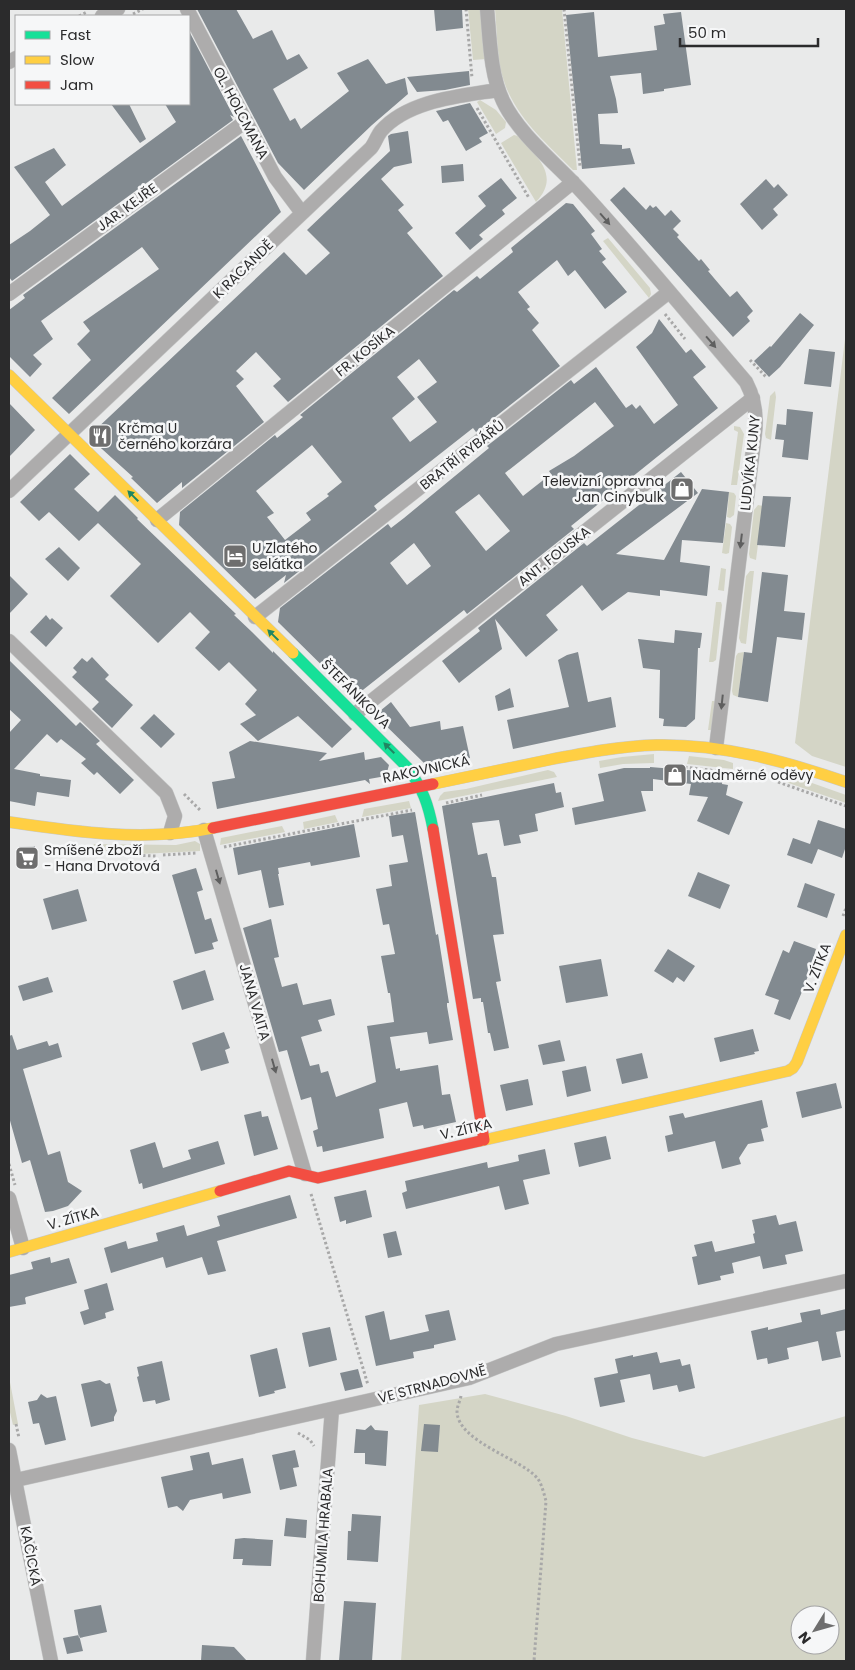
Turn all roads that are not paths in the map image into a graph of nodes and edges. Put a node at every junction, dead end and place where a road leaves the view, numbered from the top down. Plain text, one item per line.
1 (118, 9) edge
2 (187, 9) edge
3 (487, 9) edge
4 (104, 15) edge
5 (498, 90) junction
6 (246, 121) junction
7 (577, 177) junction
8 (302, 213) junction
9 (669, 292) junction
10 (9, 294) edge
11 (9, 375) edge
12 (753, 398) junction
13 (70, 434) junction
14 (9, 491) edge
15 (157, 520) junction
16 (255, 617) junction
17 (9, 641) edge
18 (355, 714) junction
19 (716, 748) junction
20 (846, 782) edge
21 (420, 786) junction
22 (9, 822) edge
23 (204, 830) junction
24 (170, 833) junction
25 (846, 935) edge
26 (484, 1140) junction
27 (305, 1174) junction
28 (9, 1198) edge
29 (24, 1248) junction
30 (9, 1252) edge
31 (846, 1281) edge
32 (332, 1409) junction
33 (9, 1450) edge
34 (16, 1480) junction
35 (52, 1661) edge
36 (313, 1661) edge

1 - 4 street
2 - 6 street, OL. HOLCMANA
3 - 5 street, LUDVÍKA KUNY
5 - 7 street, LUDVÍKA KUNY
5 - 8 street, K RACANDĚ
6 - 8 street, OL. HOLCMANA
6 - 10 street, JAR. KEJŘE
7 -> 9 street, LUDVÍKA KUNY
7 - 15 street, FR. KOSÍKA
8 - 13 street, K RACANDĚ
9 -> 12 street, LUDVÍKA KUNY
9 - 16 street, BRATŘÍ RYBÁŘŮ
11 - 13 street, ŠTEFÁNIKOVA
12 - 18 street, ANT. FOUSKA
12 -> 19 street, LUDVÍKA KUNY
13 - 14 street, K RACANDĚ
15 -> 13 street, ŠTEFÁNIKOVA
15 - 16 street, ŠTEFÁNIKOVA
18 -> 16 street, ŠTEFÁNIKOVA
17 - 24 street
21 -> 18 street, ŠTEFÁNIKOVA
19 - 20 street, RAKOVNICKÁ
19 - 21 street, RAKOVNICKÁ
21 - 23 street, RAKOVNICKÁ
21 - 26 street, ŠTEFÁNIKOVA
22 - 24 street, RAKOVNICKÁ
23 - 24 street, RAKOVNICKÁ
23 -> 27 street, JANA VAITA
25 - 26 street, V. ZÍTKA
26 - 27 street, V. ZÍTKA
27 - 29 street, V. ZÍTKA
28 - 29 street
29 - 30 street, V. ZÍTKA
31 - 32 street, VE STRNADOVNĚ
32 - 34 street, VE STRNADOVNĚ
32 - 36 street, BOHUMILA HRABALA
33 - 34 street, KAČICKÁ
34 - 35 street, KAČICKÁ

